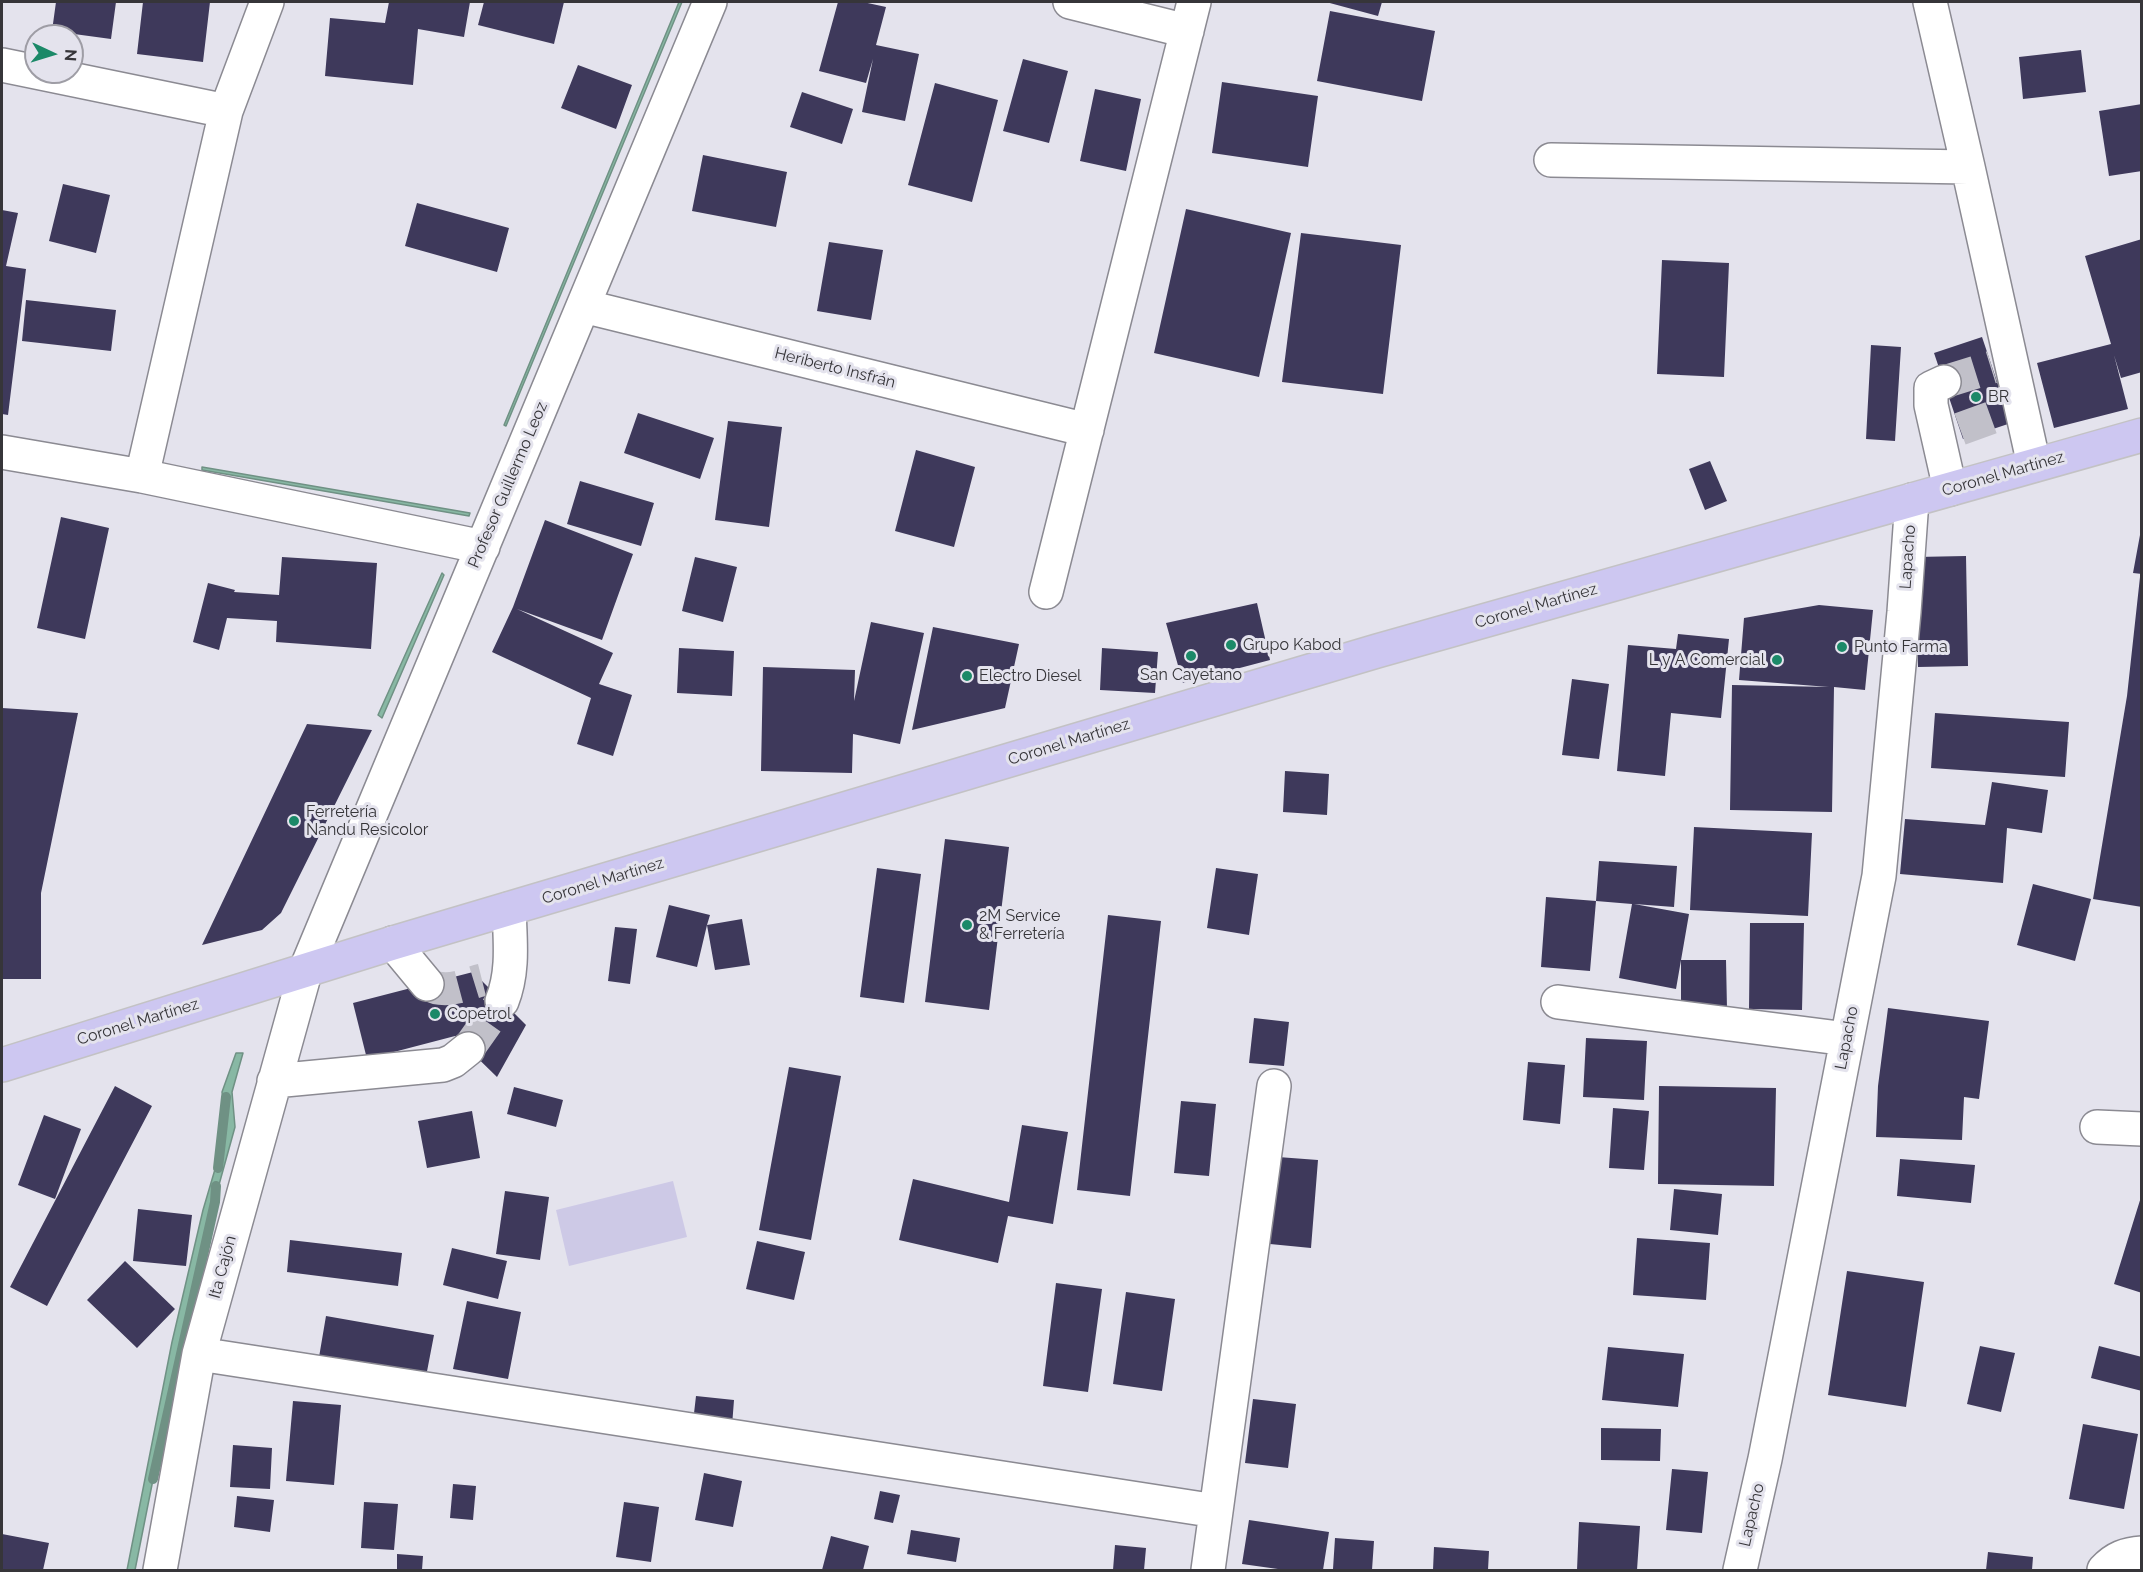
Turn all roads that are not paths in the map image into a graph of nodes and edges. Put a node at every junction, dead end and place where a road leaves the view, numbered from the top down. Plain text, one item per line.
1 (267, 2) edge
2 (710, 2) edge
3 (1070, 2) edge
4 (1930, 2) edge
5 (1190, 16) edge
6 (2, 65) edge
7 (226, 111) junction
8 (1551, 160) dead end
9 (1968, 167) junction
10 (583, 306) junction
11 (1944, 382) tunnel mouth
12 (1087, 430) junction
13 (2142, 435) edge
14 (2, 452) edge
15 (2034, 465) junction
16 (142, 476) junction
17 (1950, 489) junction
18 (1912, 500) junction
19 (483, 547) junction
20 (1046, 592) dead end
21 (509, 909) junction
22 (393, 943) junction
23 (297, 973) junction
24 (427, 984) tunnel mouth
25 (498, 984) tunnel mouth
26 (1558, 1002) dead end
27 (1847, 1039) junction
28 (468, 1049) tunnel mouth
29 (2, 1065) edge
30 (274, 1081) junction
31 (1274, 1086) dead end
32 (2097, 1128) dead end
33 (2142, 1129) edge
34 (199, 1354) junction
35 (1216, 1512) junction
36 (2142, 1552) edge
37 (160, 1570) edge
38 (1208, 1570) edge
39 (1740, 1570) edge
40 (2104, 1570) edge

1 - 7 street
2 - 10 street, Profesor Guillermo Leoz
3 - 5 street
4 - 9 street
5 - 12 street
6 - 7 street
7 - 16 street
8 - 9 street
9 - 15 street
10 - 12 street, Heriberto Insfrán
10 - 19 street, Profesor Guillermo Leoz
11 - 17 street
12 - 20 street
13 - 15 main road, Coronel Martínez
14 - 16 street
15 - 17 main road, Coronel Martínez
16 - 19 street
17 - 18 main road, Coronel Martínez
18 - 21 main road, Coronel Martínez
18 - 27 street, Lapacho
19 - 23 street, Profesor Guillermo Leoz
21 - 22 main road, Coronel Martínez
21 - 25 street
22 - 23 main road, Coronel Martínez
22 - 24 street
23 - 29 main road, Coronel Martínez
23 - 30 street, Ita Cajón
26 - 27 street
27 - 39 street, Lapacho
28 - 30 street
30 - 34 street, Ita Cajón
31 - 35 street
32 - 33 street
34 - 35 street
34 - 37 street, Ita Cajón
35 - 38 street
36 - 40 street

